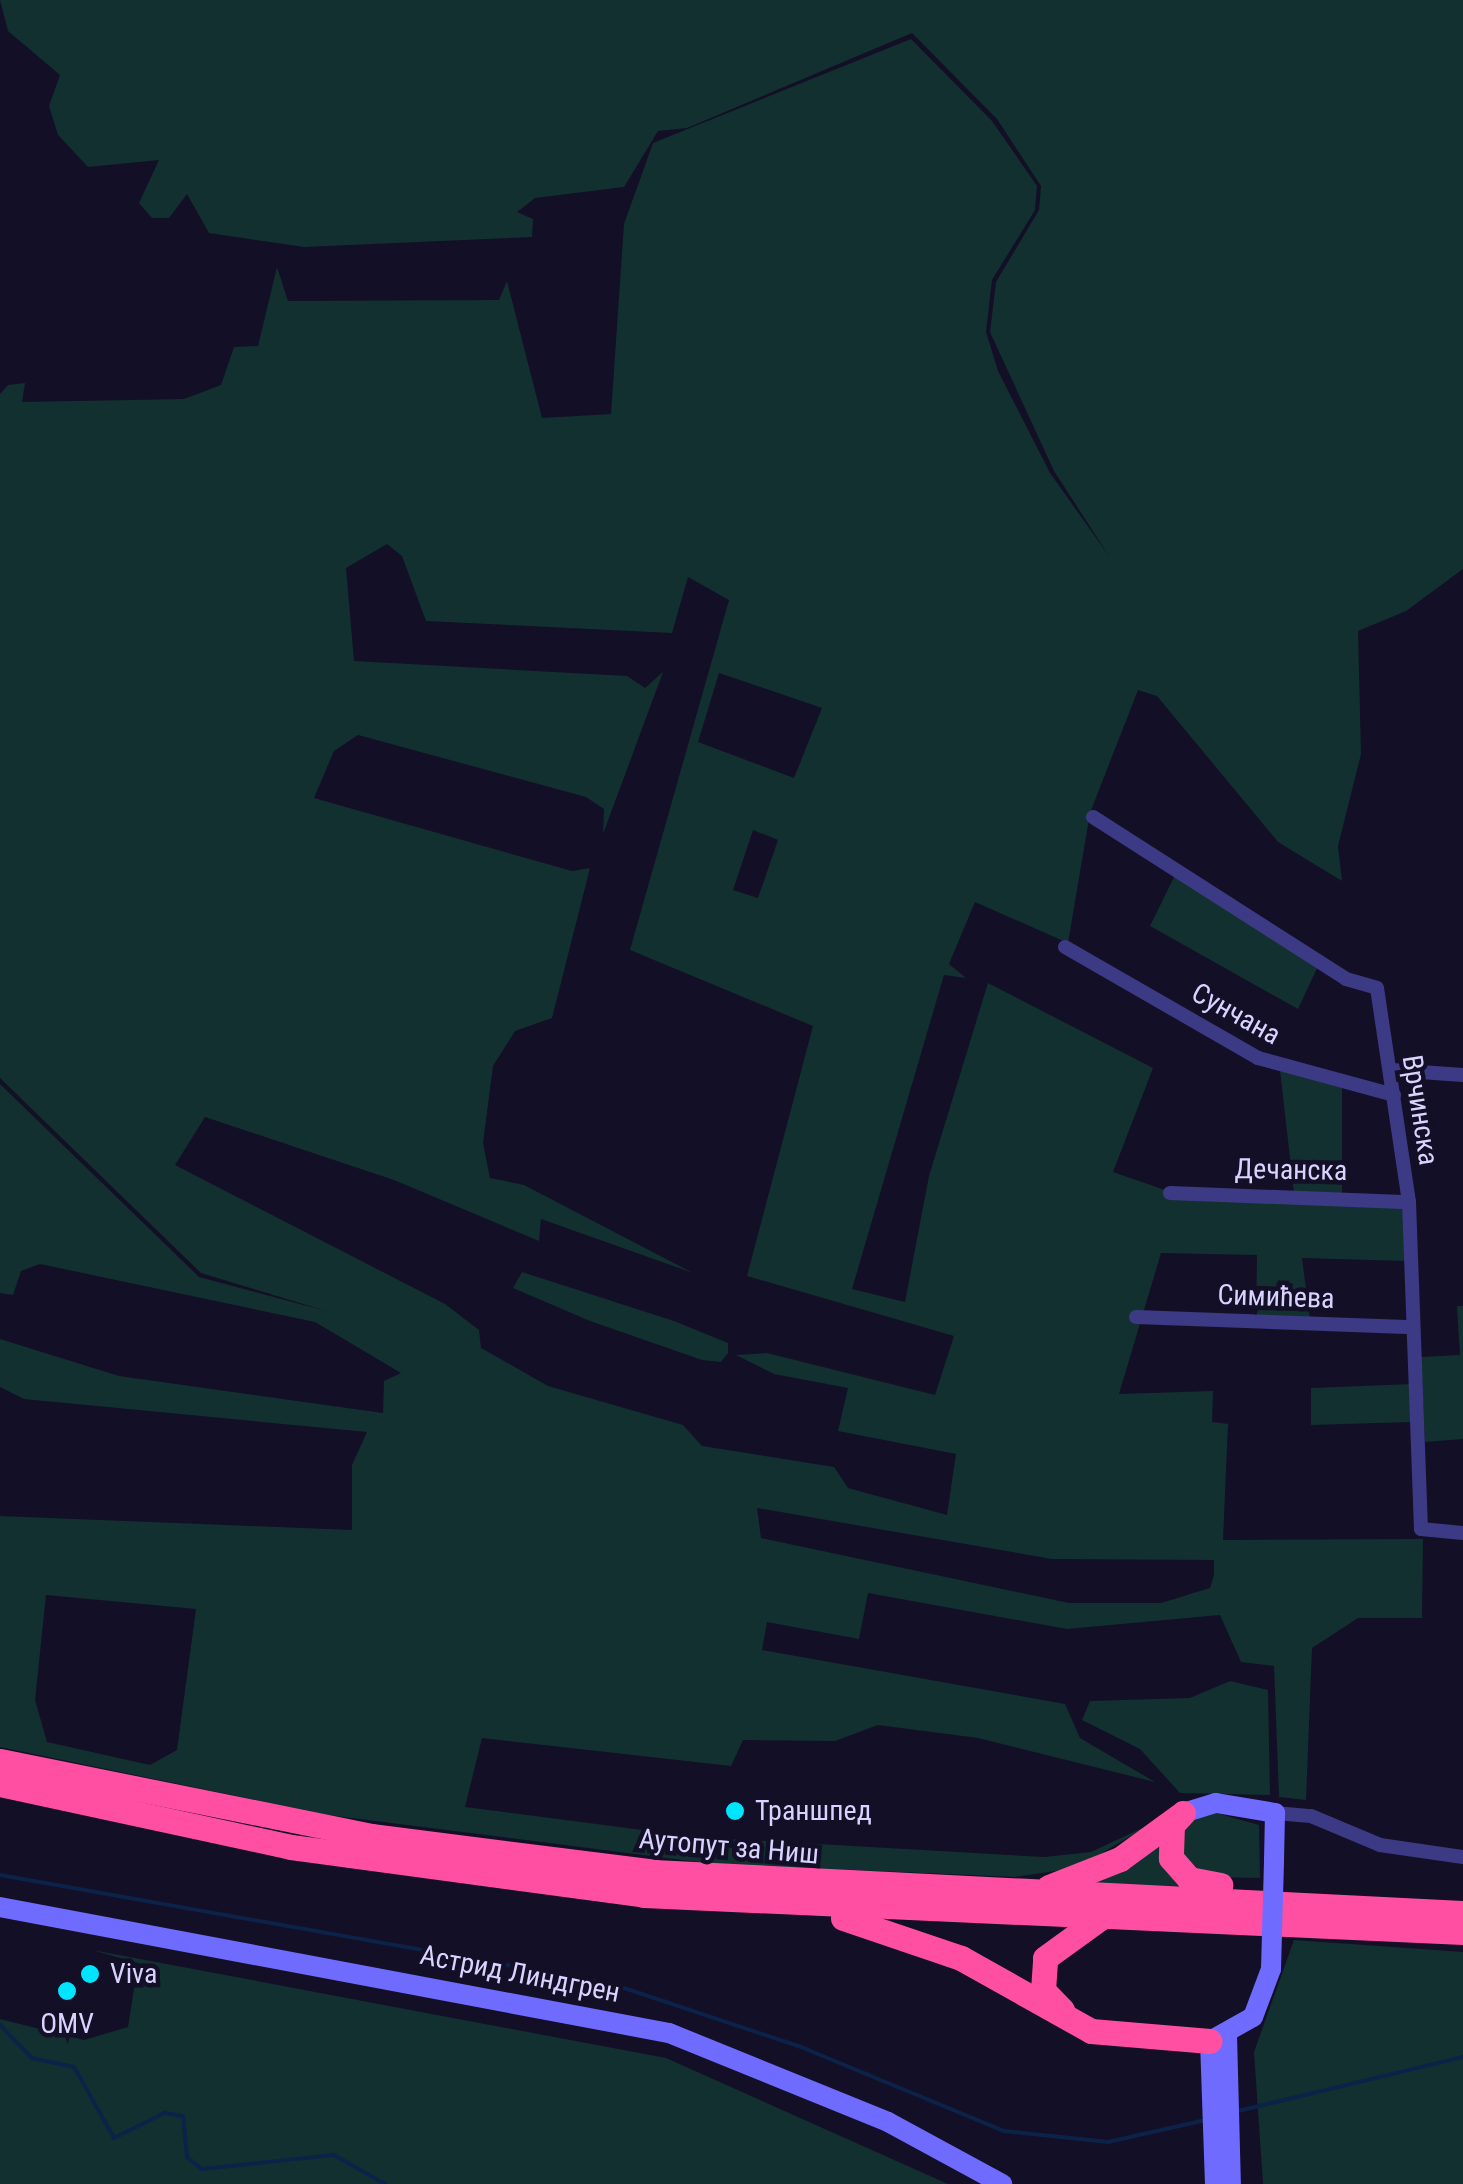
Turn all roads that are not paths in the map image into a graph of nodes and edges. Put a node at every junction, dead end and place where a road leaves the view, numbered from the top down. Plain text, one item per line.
1 (1093, 817) dead end
2 (1065, 946) dead end
3 (1392, 1070) junction
4 (1463, 1075) edge
5 (1394, 1096) junction
6 (1170, 1193) dead end
7 (1410, 1202) junction
8 (1136, 1318) dead end
9 (1413, 1328) junction
10 (1463, 1533) edge
11 (0, 1760) edge
12 (0, 1784) edge
13 (1183, 1813) junction
14 (1275, 1813) junction
15 (1463, 1856) edge
16 (1034, 1892) junction
17 (0, 1907) edge
18 (1373, 1907) junction
19 (804, 1909) junction
20 (1463, 1913) edge
21 (1104, 1916) junction
22 (1463, 1932) edge
23 (1213, 2039) junction
24 (1222, 2153) junction
25 (1002, 2184) edge
26 (1214, 2184) edge
27 (1232, 2184) edge

1 - 3 street, Врчинска
2 - 5 street, Сунчана
3 - 4 street
3 - 5 street, Врчинска
5 - 7 street, Врчинска
6 - 7 street, Дечанска
7 - 9 street, Врчинска
8 - 9 street, Симићева
9 - 10 street, Врчинска
11 - 16 highway, Аутопут за Ниш
12 - 19 highway, Аутопут за Ниш
13 - 14 street
13 - 16 highway
13 - 18 highway
14 - 15 street
14 - 23 street, bridge
16 - 18 highway, Аутопут за Ниш
17 - 25 street, Астрид Линдгрен
18 - 20 highway, Аутопут за Ниш
19 - 21 highway, Аутопут за Ниш
19 - 23 highway
21 - 22 highway, Аутопут за Ниш
21 - 23 highway
23 - 24 street
24 - 26 street
24 - 27 street

